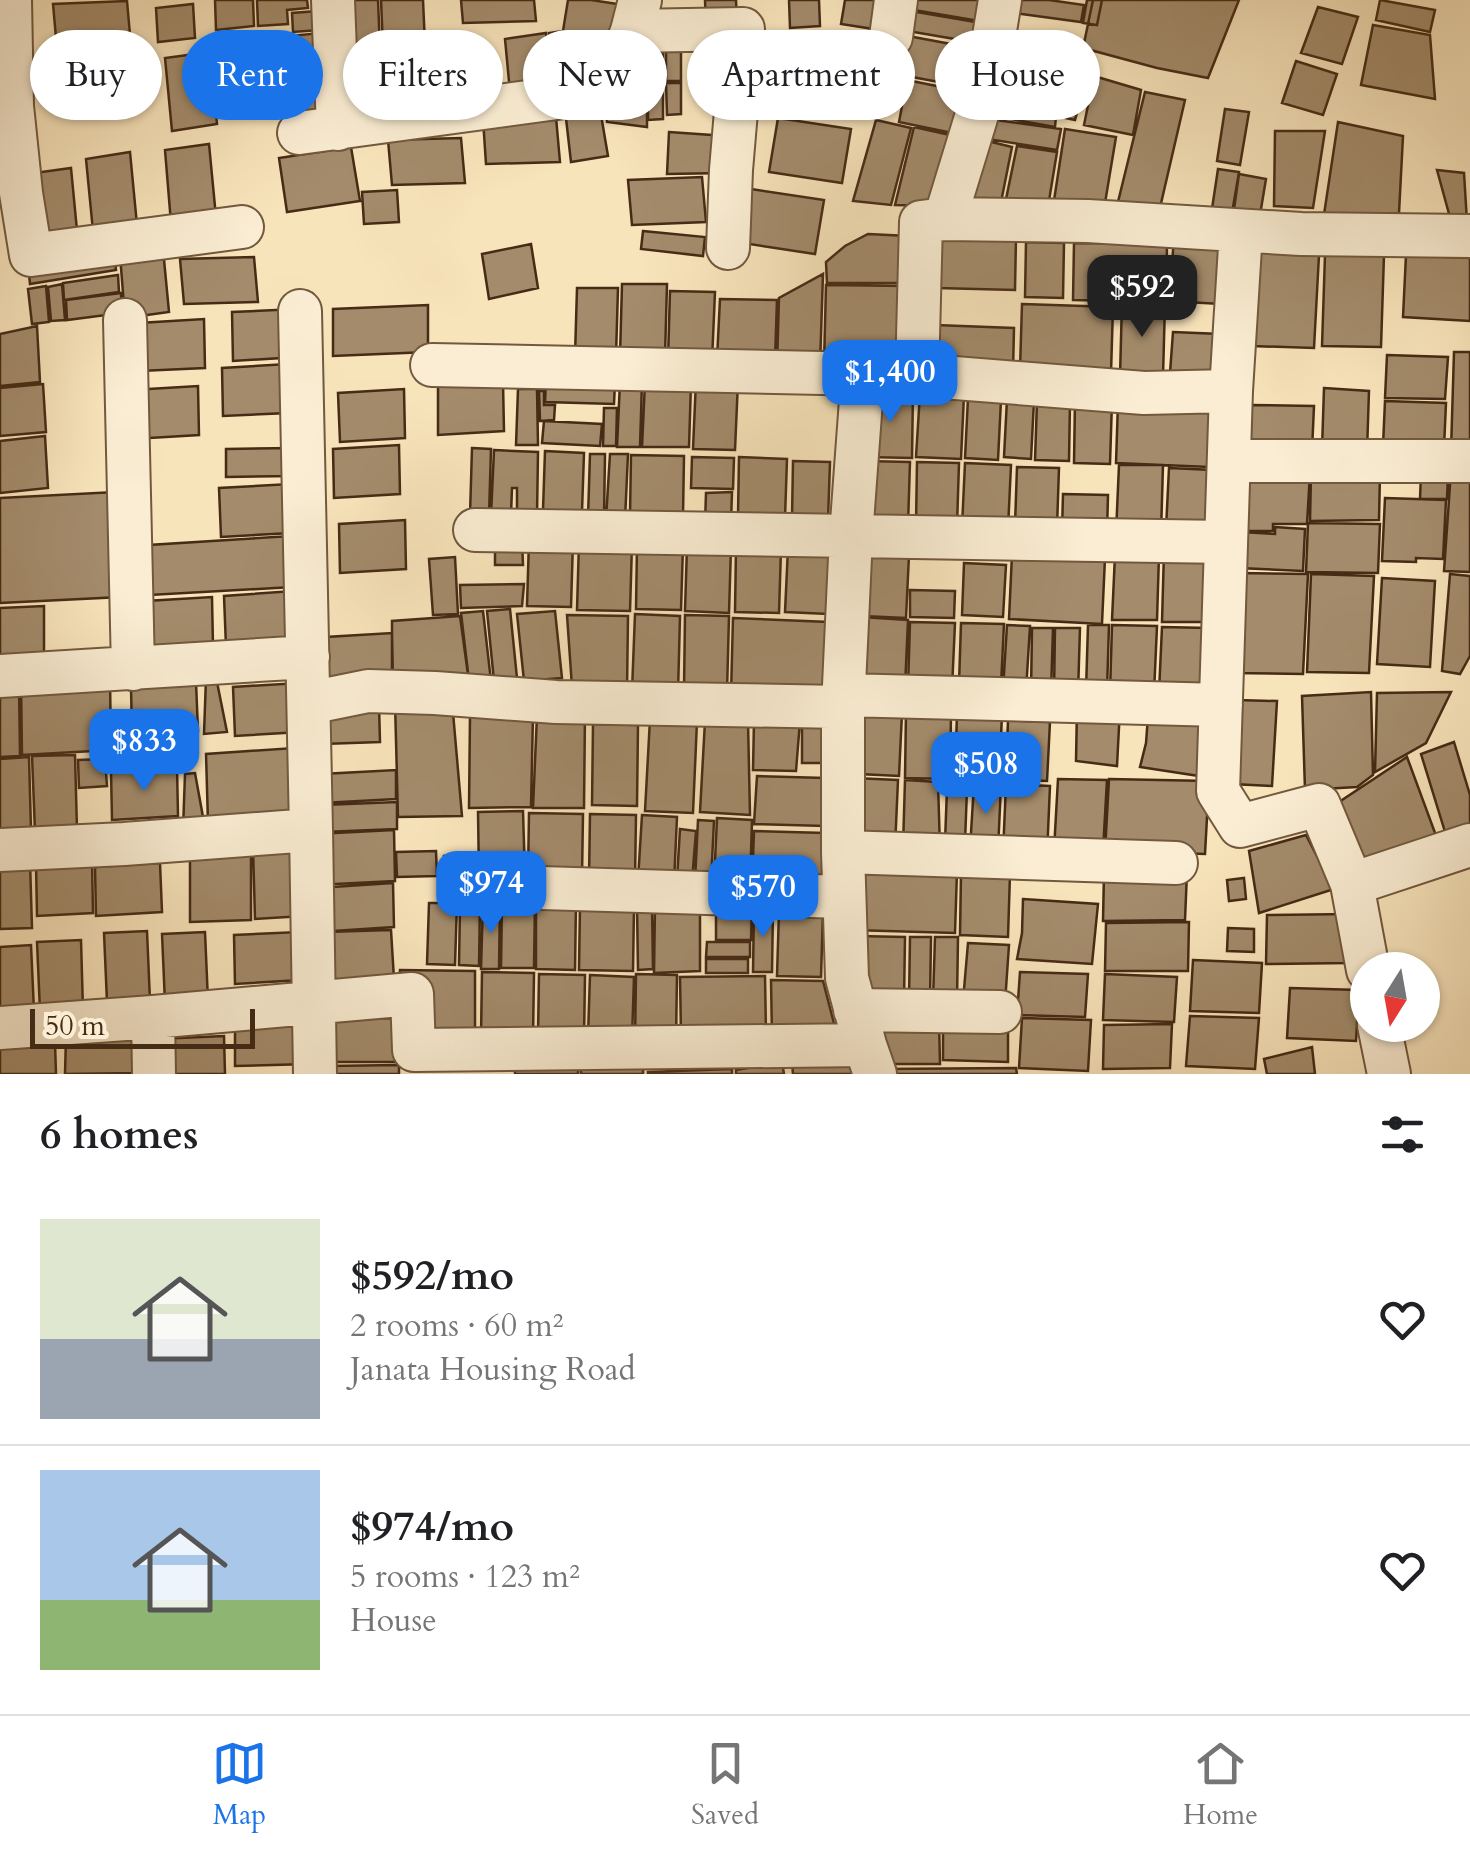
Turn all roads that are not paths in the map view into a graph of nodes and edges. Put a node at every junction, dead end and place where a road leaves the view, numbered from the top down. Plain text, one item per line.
1 (10, 0) edge
2 (333, 0) edge
3 (1000, 0) edge
4 (636, 16) edge
5 (944, 219) junction
6 (242, 226) dead end
7 (1241, 231) junction
8 (1470, 236) edge
9 (728, 248) dead end
10 (16, 258) edge
11 (300, 311) dead end
12 (124, 320) dead end
13 (432, 364) dead end
14 (862, 373) junction
15 (917, 375) junction
16 (1231, 392) junction
17 (1229, 461) junction
18 (1470, 461) edge
19 (475, 530) dead end
20 (851, 536) junction
21 (1226, 542) junction
22 (308, 657) junction
23 (133, 669) junction
24 (0, 676) edge
25 (843, 701) junction
26 (309, 703) junction
27 (1221, 705) junction
28 (311, 830) junction
29 (1470, 844) edge
30 (0, 850) edge
31 (842, 852) junction
32 (1176, 863) dead end
33 (1352, 884) junction
34 (471, 886) dead end
35 (844, 897) junction
36 (1365, 952) edge
37 (314, 1001) junction
38 (1000, 1012) dead end
39 (153, 1018) junction
40 (0, 1028) edge
41 (1382, 1042) edge
42 (865, 1043) edge
43 (458, 1062) edge
44 (154, 1074) edge
45 (315, 1074) edge
46 (1388, 1074) edge

1 - 10 street
2 - 4 street
3 - 5 street
4 - 9 street
5 - 7 street
5 - 15 street
6 - 10 street
7 - 8 street
7 - 16 street
11 - 22 street
12 - 23 street
13 - 14 street
14 - 15 street
14 - 20 street
15 - 16 street
16 - 17 street
17 - 18 street
17 - 21 street
19 - 20 street
20 - 21 street
20 - 25 street
21 - 27 street
22 - 23 street
22 - 26 street
23 - 24 street
25 - 26 street
25 - 27 street
25 - 31 street
26 - 28 street
27 - 33 street
28 - 30 street
28 - 37 street
29 - 33 street
31 - 32 street
31 - 35 street
33 - 36 street
34 - 35 street
35 - 42 street
37 - 39 street
37 - 43 street
37 - 45 street
38 - 42 street
39 - 40 street
39 - 44 street
41 - 46 street
42 - 43 street

